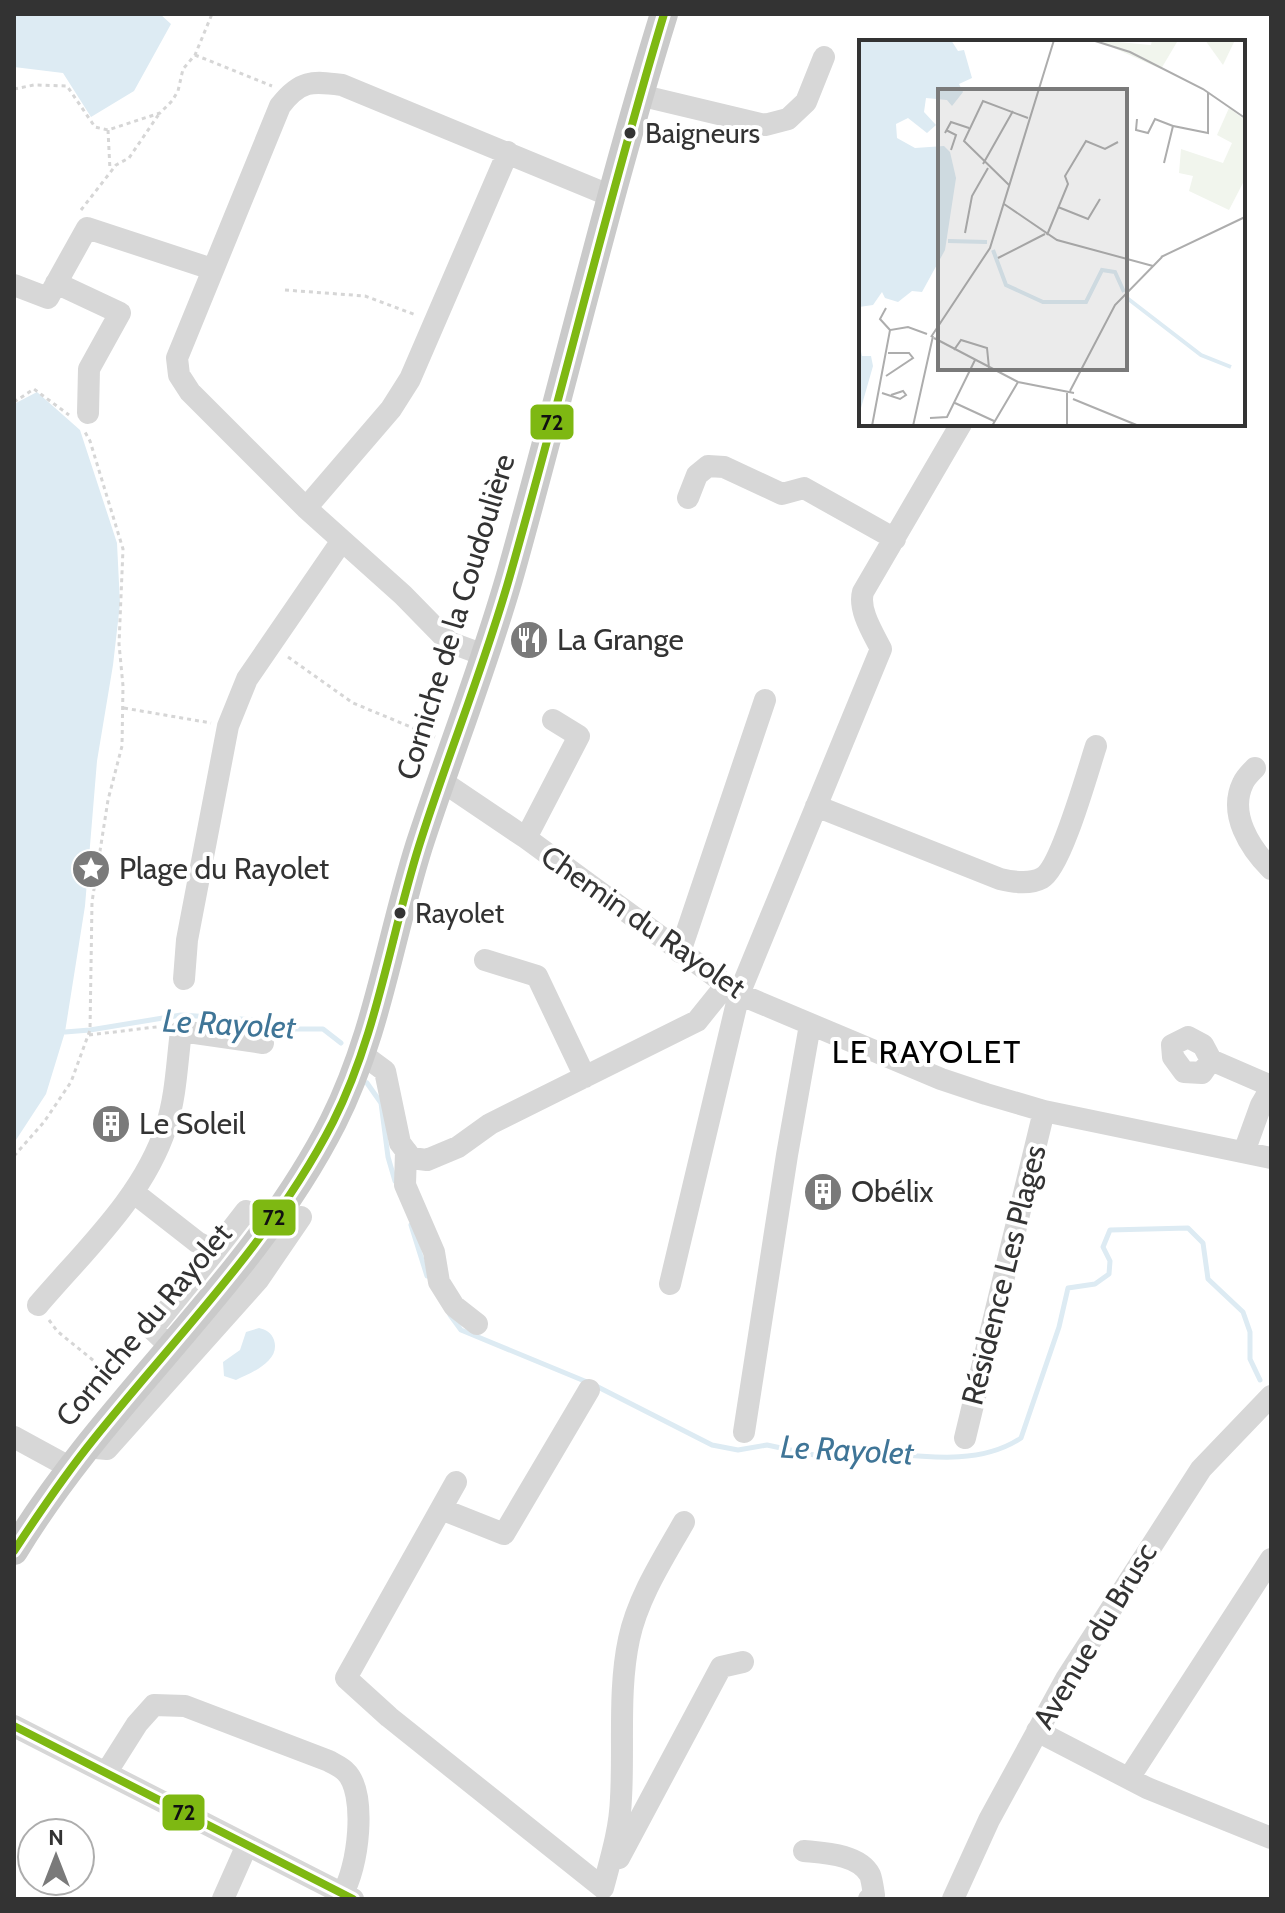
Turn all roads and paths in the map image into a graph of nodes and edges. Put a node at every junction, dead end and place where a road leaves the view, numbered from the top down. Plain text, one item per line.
1 (212, 14) edge
2 (664, 14) edge
3 (195, 55) junction
4 (824, 57) dead end
5 (14, 89) edge
6 (290, 93) junction
7 (639, 95) junction
8 (160, 113) junction
9 (108, 130) junction
10 (508, 152) junction
11 (110, 171) junction
12 (611, 196) junction
13 (79, 213) dead end
14 (212, 269) junction
15 (14, 285) edge
16 (52, 290) junction
17 (285, 290) dead end
18 (435, 321) junction
19 (14, 402) edge
20 (80, 419) junction
21 (960, 426) edge
22 (688, 498) dead end
23 (306, 508) junction
24 (895, 539) junction
25 (341, 542) junction
26 (271, 646) junction
27 (484, 655) junction
28 (765, 700) dead end
29 (124, 708) junction
30 (553, 720) dead end
31 (228, 726) junction
32 (439, 738) dead end
33 (1096, 746) dead end
34 (1255, 768) dead end
35 (440, 780) junction
36 (816, 806) junction
37 (526, 838) junction
38 (1271, 869) edge
39 (680, 952) junction
40 (485, 960) dead end
41 (184, 979) dead end
42 (732, 989) junction
43 (810, 1025) junction
44 (181, 1031) junction
45 (89, 1035) junction
46 (263, 1043) dead end
47 (362, 1054) junction
48 (1211, 1060) dead end
49 (585, 1077) junction
50 (1271, 1087) edge
51 (1044, 1111) junction
52 (406, 1151) junction
53 (1244, 1152) junction
54 (14, 1156) edge
55 (1271, 1158) edge
56 (133, 1192) junction
57 (301, 1217) dead end
58 (262, 1218) dead end
59 (215, 1251) junction
60 (670, 1284) dead end
61 (38, 1305) joint
62 (477, 1324) dead end
63 (170, 1346) junction
64 (124, 1385) dead end
65 (589, 1390) dead end
66 (1271, 1396) edge
67 (744, 1432) dead end
68 (14, 1437) edge
69 (965, 1438) dead end
70 (77, 1457) junction
71 (456, 1482) dead end
72 (441, 1509) junction
73 (684, 1522) dead end
74 (14, 1551) edge
75 (1271, 1559) edge
76 (743, 1662) dead end
77 (14, 1726) edge
78 (1037, 1731) junction
79 (106, 1773) junction
80 (1129, 1778) junction
81 (1271, 1838) edge
82 (247, 1845) junction
83 (804, 1851) dead end
84 (600, 1893) edge
85 (347, 1896) edge
86 (877, 1898) edge
87 (223, 1899) edge
88 (953, 1899) edge

1 - 3 path
2 - 7 main road, Corniche de la Coudoulière
3 - 6 path
3 - 8 path
4 - 7 street
5 - 9 path
6 - 10 street
6 - 14 street
7 - 12 main road, Corniche de la Coudoulière
8 - 9 path
8 - 11 path
9 - 11 path
10 - 12 street
10 - 18 street
11 - 13 path
12 - 27 main road, Corniche de la Coudoulière
14 - 16 street
14 - 23 street
15 - 16 street
16 - 20 street
17 - 18 path
18 - 23 street
19 - 20 path
20 - 29 path
21 - 24 street
22 - 24 street
23 - 25 street
24 - 36 street
25 - 26 street
25 - 27 street
26 - 31 street
26 - 32 path
27 - 35 main road, Corniche de la Coudoulière
28 - 39 street
29 - 31 path
29 - 45 path
30 - 37 street
31 - 41 street
33 - 36 street
34 - 38 street
35 - 37 street, Chemin du Rayolet
35 - 47 main road, Corniche de la Coudoulière
36 - 42 street
37 - 39 street, Chemin du Rayolet
39 - 42 street, Chemin du Rayolet
40 - 49 street
42 - 43 street, Chemin du Rayolet
42 - 49 street
42 - 60 street
43 - 51 street, Chemin du Rayolet
43 - 67 street
44 - 45 path
44 - 46 street
44 - 56 street
45 - 54 path
47 - 52 street
47 - 63 main road, Corniche du Rayolet
48 - 50 street
49 - 52 street
50 - 53 street
51 - 53 street, Chemin du Rayolet
51 - 69 street, Résidence Les Plages
52 - 62 street
53 - 55 street, Chemin du Rayolet
56 - 59 street
56 - 61 street
57 - 70 street
58 - 59 street
59 - 63 street
61 - 64 path
63 - 70 main road, Corniche du Rayolet
65 - 72 street
66 - 78 street, Avenue du Brusc
68 - 70 street
70 - 74 main road, Corniche du Rayolet
71 - 72 street
72 - 84 street
73 - 84 street
75 - 80 street
76 - 84 street
77 - 79 street
78 - 80 street
78 - 88 street, Avenue du Brusc
79 - 82 street
79 - 85 street
80 - 81 street
82 - 85 street
82 - 87 street
83 - 86 street

